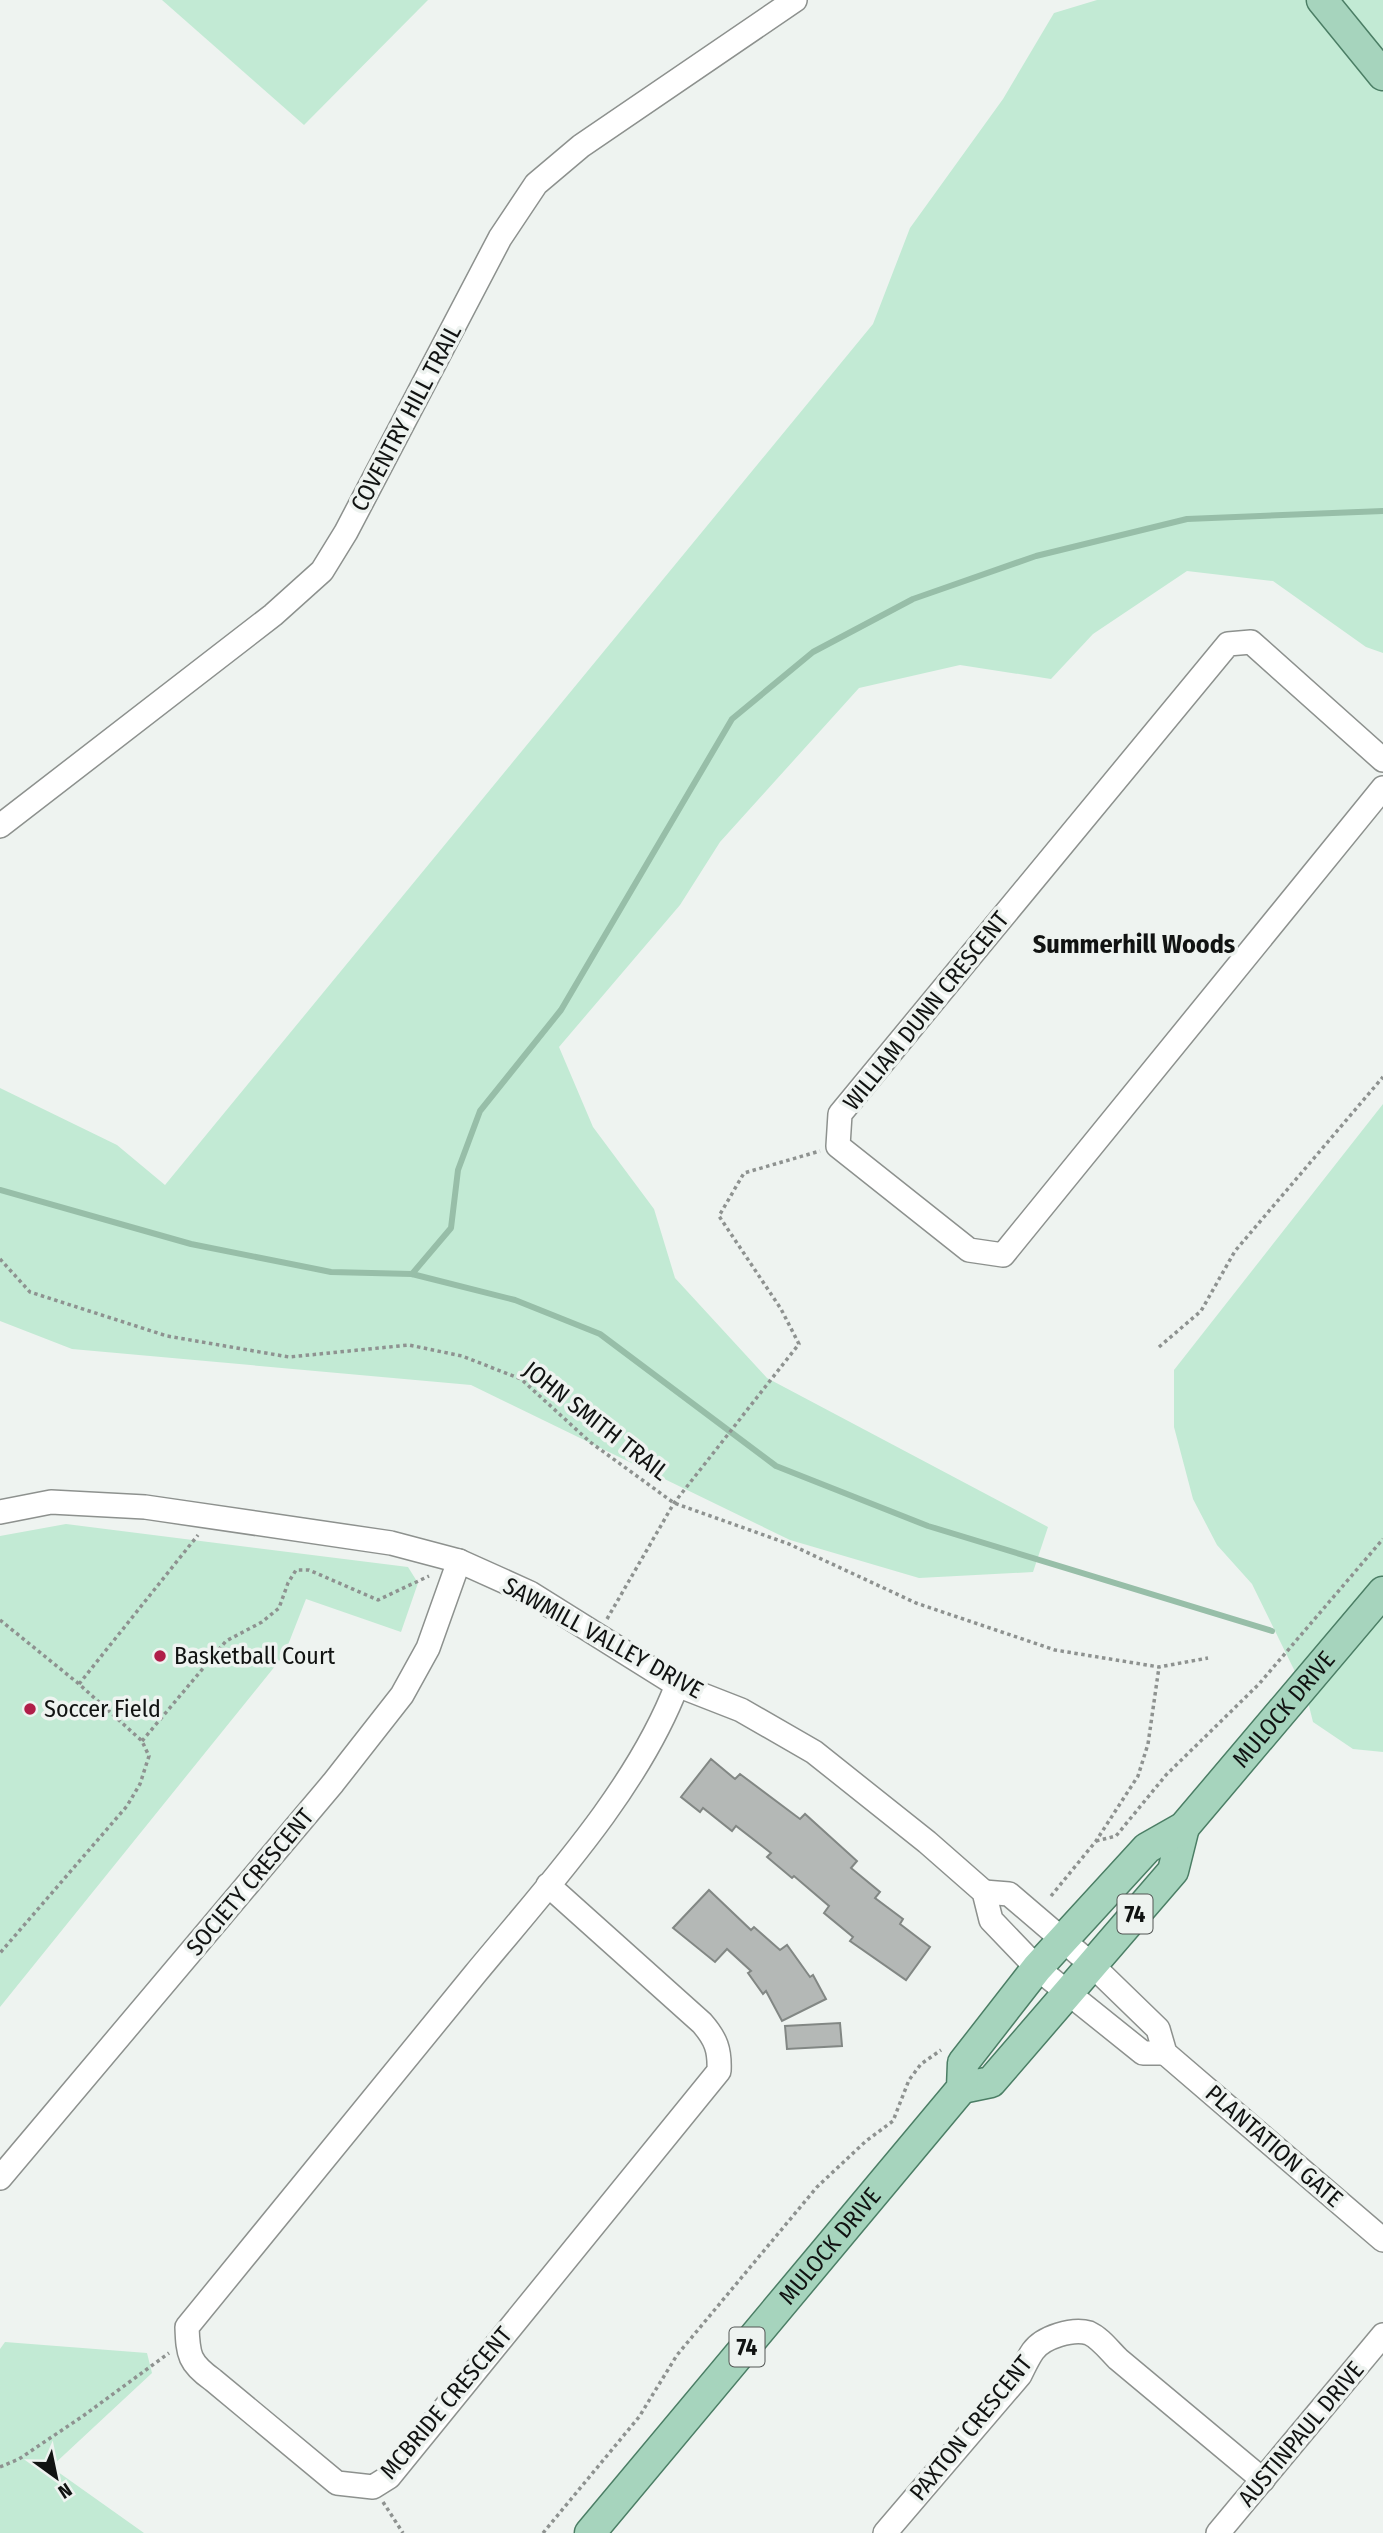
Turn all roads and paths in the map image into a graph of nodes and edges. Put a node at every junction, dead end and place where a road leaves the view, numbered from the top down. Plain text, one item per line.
1 (795, 0) edge
2 (1322, 0) edge
3 (1383, 75) edge
4 (1383, 760) edge
5 (1383, 788) edge
6 (0, 826) edge
7 (1383, 1077) edge
8 (838, 1146) junction
9 (0, 1259) edge
10 (1159, 1347) dead end
11 (674, 1503) junction
12 (0, 1512) edge
13 (212, 1518) junction
14 (1383, 1539) edge
15 (459, 1561) junction
16 (1383, 1592) edge
17 (0, 1620) edge
18 (594, 1634) junction
19 (1208, 1658) dead end
20 (1159, 1667) junction
21 (79, 1684) junction
22 (677, 1685) junction
23 (142, 1741) junction
24 (1184, 1827) junction
25 (1096, 1841) junction
26 (548, 1885) junction
27 (984, 1892) junction
28 (1051, 1896) dead end
29 (1063, 1940) junction
30 (0, 1953) edge
31 (1092, 1965) junction
32 (1037, 1968) junction
33 (1069, 1992) junction
34 (943, 2049) dead end
35 (1165, 2053) junction
36 (962, 2088) junction
37 (0, 2178) edge
38 (1383, 2240) edge
39 (1383, 2335) edge
40 (188, 2339) junction
41 (0, 2467) edge
42 (1263, 2480) junction
43 (373, 2487) junction
44 (403, 2533) edge
45 (543, 2533) edge
46 (590, 2533) edge
47 (885, 2533) edge
48 (1218, 2533) edge

1 - 6 street, COVENTRY HILL TRAIL
2 - 3 main road
4 - 8 street, WILLIAM DUNN CRESCENT
5 - 8 street, WILLIAM DUNN CRESCENT
7 - 10 path
8 - 11 path
9 - 11 path, JOHN SMITH TRAIL
11 - 18 path
11 - 20 path, JOHN SMITH TRAIL
12 - 13 street, SAWMILL VALLEY DRIVE
13 - 15 street, SAWMILL VALLEY DRIVE
13 - 21 path
14 - 25 path
15 - 18 street, SAWMILL VALLEY DRIVE
15 - 23 path
15 - 37 street, SOCIETY CRESCENT
16 - 24 main road, MULOCK DRIVE / 74
17 - 21 path
18 - 22 street, SAWMILL VALLEY DRIVE
19 - 20 path, JOHN SMITH TRAIL
20 - 25 path
21 - 23 path
22 - 26 street
22 - 27 street, SAWMILL VALLEY DRIVE
23 - 30 path
24 - 29 main road, MULOCK DRIVE / 74
24 - 31 main road, MULOCK DRIVE / 74
25 - 28 path
26 - 40 street
26 - 43 street, MCBRIDE CRESCENT
27 - 29 street, SAWMILL VALLEY DRIVE
27 - 32 street, SAWMILL VALLEY DRIVE
29 - 31 street, SAWMILL VALLEY DRIVE
29 - 32 main road, MULOCK DRIVE / 74
31 - 33 main road, MULOCK DRIVE / 74
31 - 35 street, PLANTATION GATE
32 - 33 street, PLANTATION GATE
32 - 36 main road, MULOCK DRIVE / 74
33 - 35 street, PLANTATION GATE
33 - 36 main road, MULOCK DRIVE / 74
34 - 45 path
35 - 38 street, PLANTATION GATE
36 - 46 main road, MULOCK DRIVE / 74
39 - 42 street, AUSTINPAUL DRIVE
40 - 41 path
40 - 43 street, MCBRIDE CRESCENT
42 - 47 street, PAXTON CRESCENT
42 - 48 street, AUSTINPAUL DRIVE
43 - 44 path

